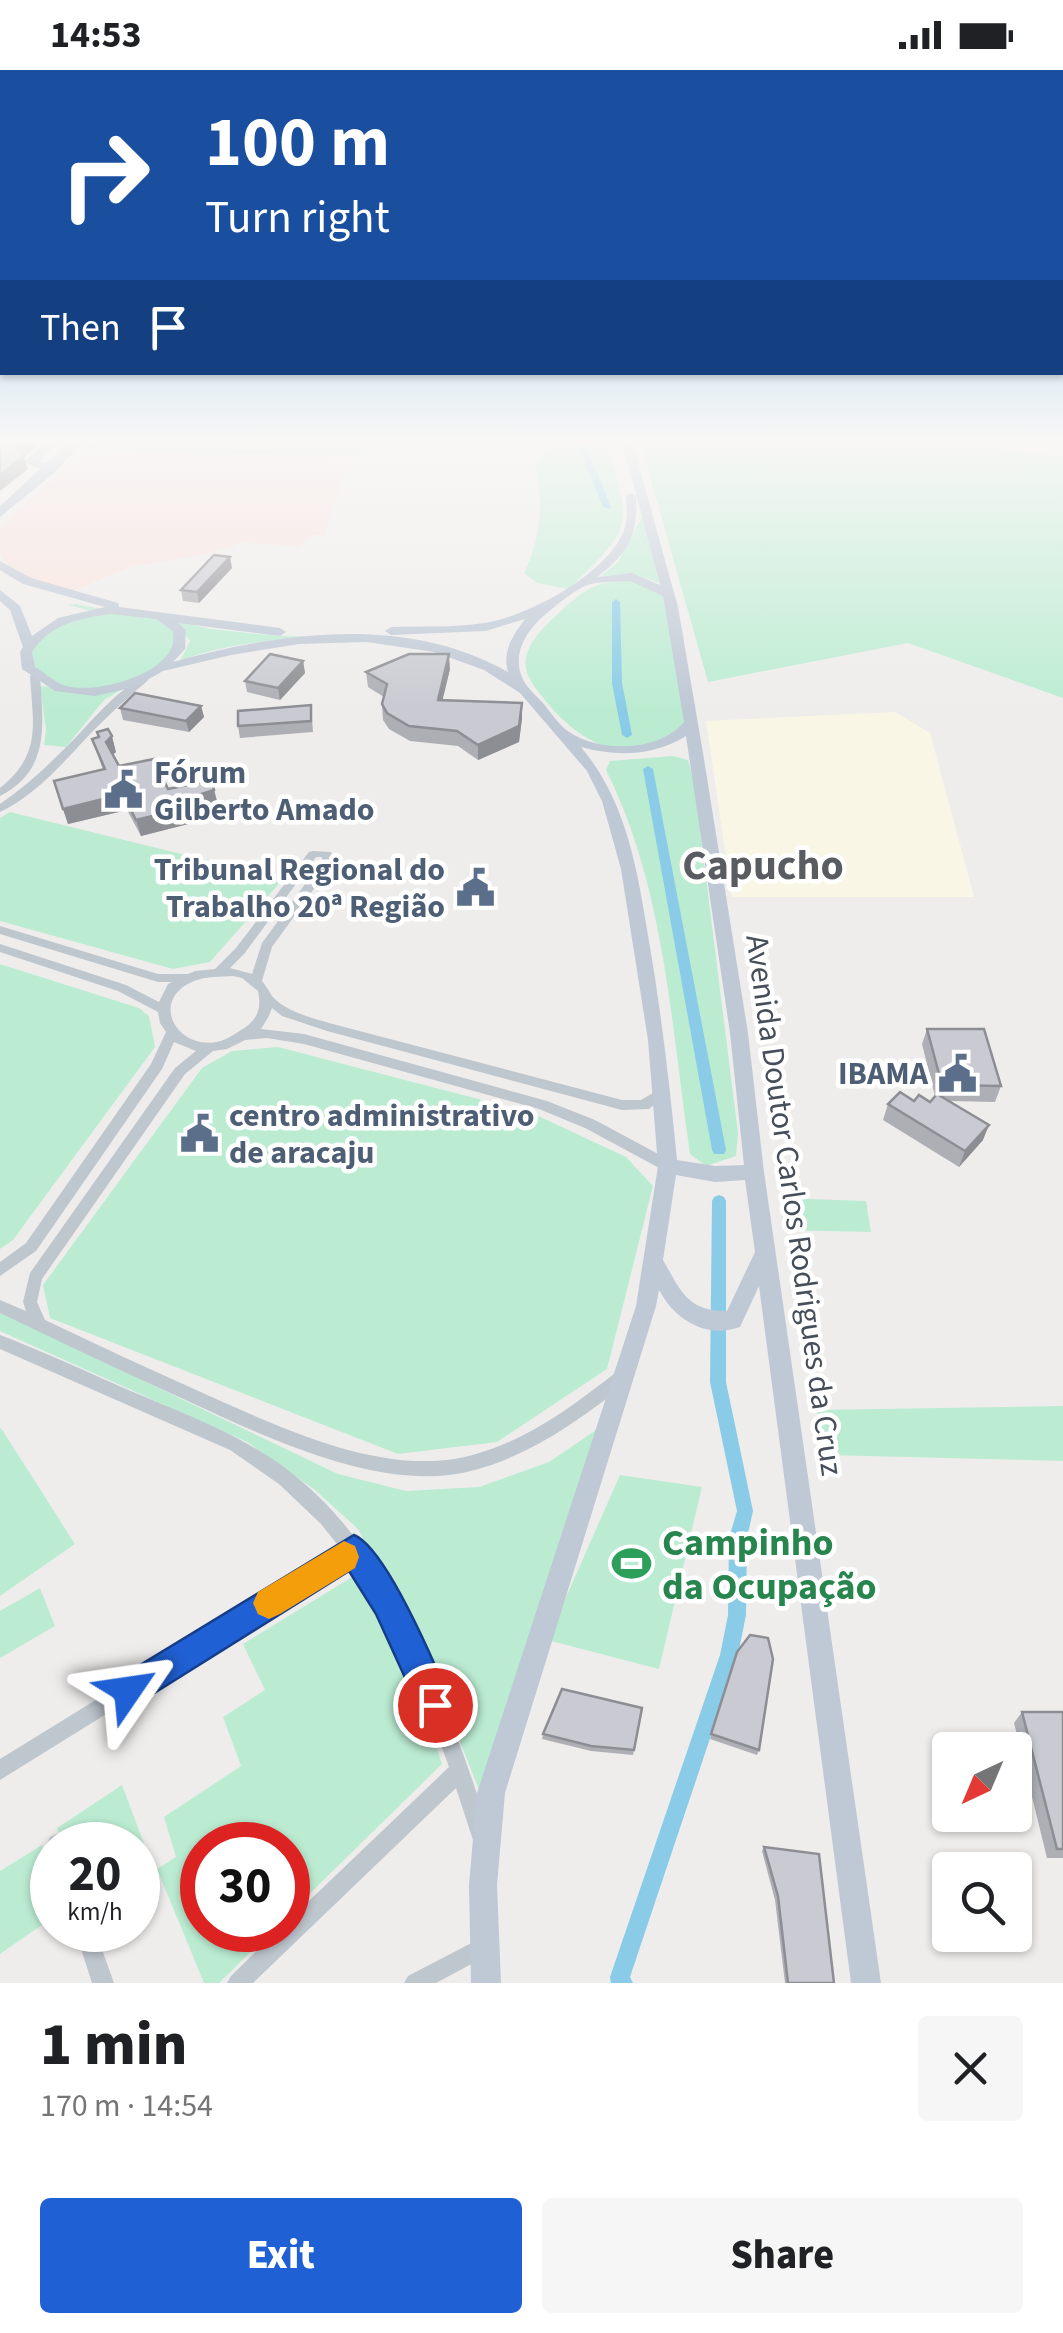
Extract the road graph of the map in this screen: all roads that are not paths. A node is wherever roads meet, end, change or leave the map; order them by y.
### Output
1 (629, 530) edge
2 (652, 530) edge
3 (2, 569) edge
4 (582, 583) junction
5 (0, 594) edge
6 (669, 594) junction
7 (547, 608) junction
8 (129, 610) junction
9 (161, 617) junction
10 (368, 635) junction
11 (29, 646) junction
12 (165, 668) junction
13 (35, 676) junction
14 (143, 680) junction
15 (520, 687) junction
16 (690, 722) junction
17 (564, 734) junction
18 (0, 794) edge
19 (0, 809) edge
20 (0, 930) edge
21 (0, 948) edge
22 (220, 971) junction
23 (190, 978) junction
24 (256, 981) junction
25 (267, 998) junction
26 (162, 1008) junction
27 (171, 1034) junction
28 (245, 1036) junction
29 (211, 1046) junction
30 (662, 1092) junction
31 (668, 1166) junction
32 (754, 1172) junction
33 (767, 1248) junction
34 (656, 1264) junction
35 (0, 1270) edge
36 (0, 1306) edge
37 (39, 1324) junction
38 (0, 1342) edge
39 (626, 1374) junction
40 (354, 1550) junction
41 (0, 1770) edge
42 (460, 1770) junction
43 (484, 1846) junction
44 (485, 1946) junction
45 (93, 1952) edge
46 (103, 1983) edge
47 (238, 1983) edge
48 (415, 1983) edge
49 (486, 1983) edge
50 (866, 1983) edge

1 - 4 main road
2 - 6 main road, Avenida Doutor Carlos Rodrigues da Cruz
3 - 8 main road
4 - 6 main road
4 - 7 main road
5 - 11 main road
6 - 16 main road, Avenida Doutor Carlos Rodrigues da Cruz
7 - 10 main road
7 - 15 main road
8 - 9 main road
8 - 11 main road
9 - 10 main road
9 - 12 main road
10 - 12 main road
10 - 15 main road
11 - 13 main road
12 - 14 main road
13 - 14 main road
13 - 18 street
14 - 19 street
15 - 17 main road
16 - 17 main road
16 - 32 main road, Avenida Doutor Carlos Rodrigues da Cruz
17 - 30 main road
20 - 23 street
21 - 26 street
22 - 23 street
22 - 24 street
22 - 24 street
23 - 26 street
24 - 25 street
25 - 28 street
25 - 30 street
26 - 27 street
27 - 29 street
27 - 35 street
28 - 29 street
28 - 31 street
29 - 37 street
30 - 31 main road
31 - 32 main road
31 - 34 main road
32 - 33 main road, Avenida Doutor Carlos Rodrigues da Cruz
33 - 34 main road
33 - 50 main road, Avenida Doutor Carlos Rodrigues da Cruz
34 - 39 main road
36 - 37 street
37 - 39 street
38 - 40 street
39 - 43 main road
40 - 41 street
40 - 42 street
42 - 43 street
42 - 47 street
43 - 44 main road
44 - 48 street
44 - 49 main road
45 - 46 street

